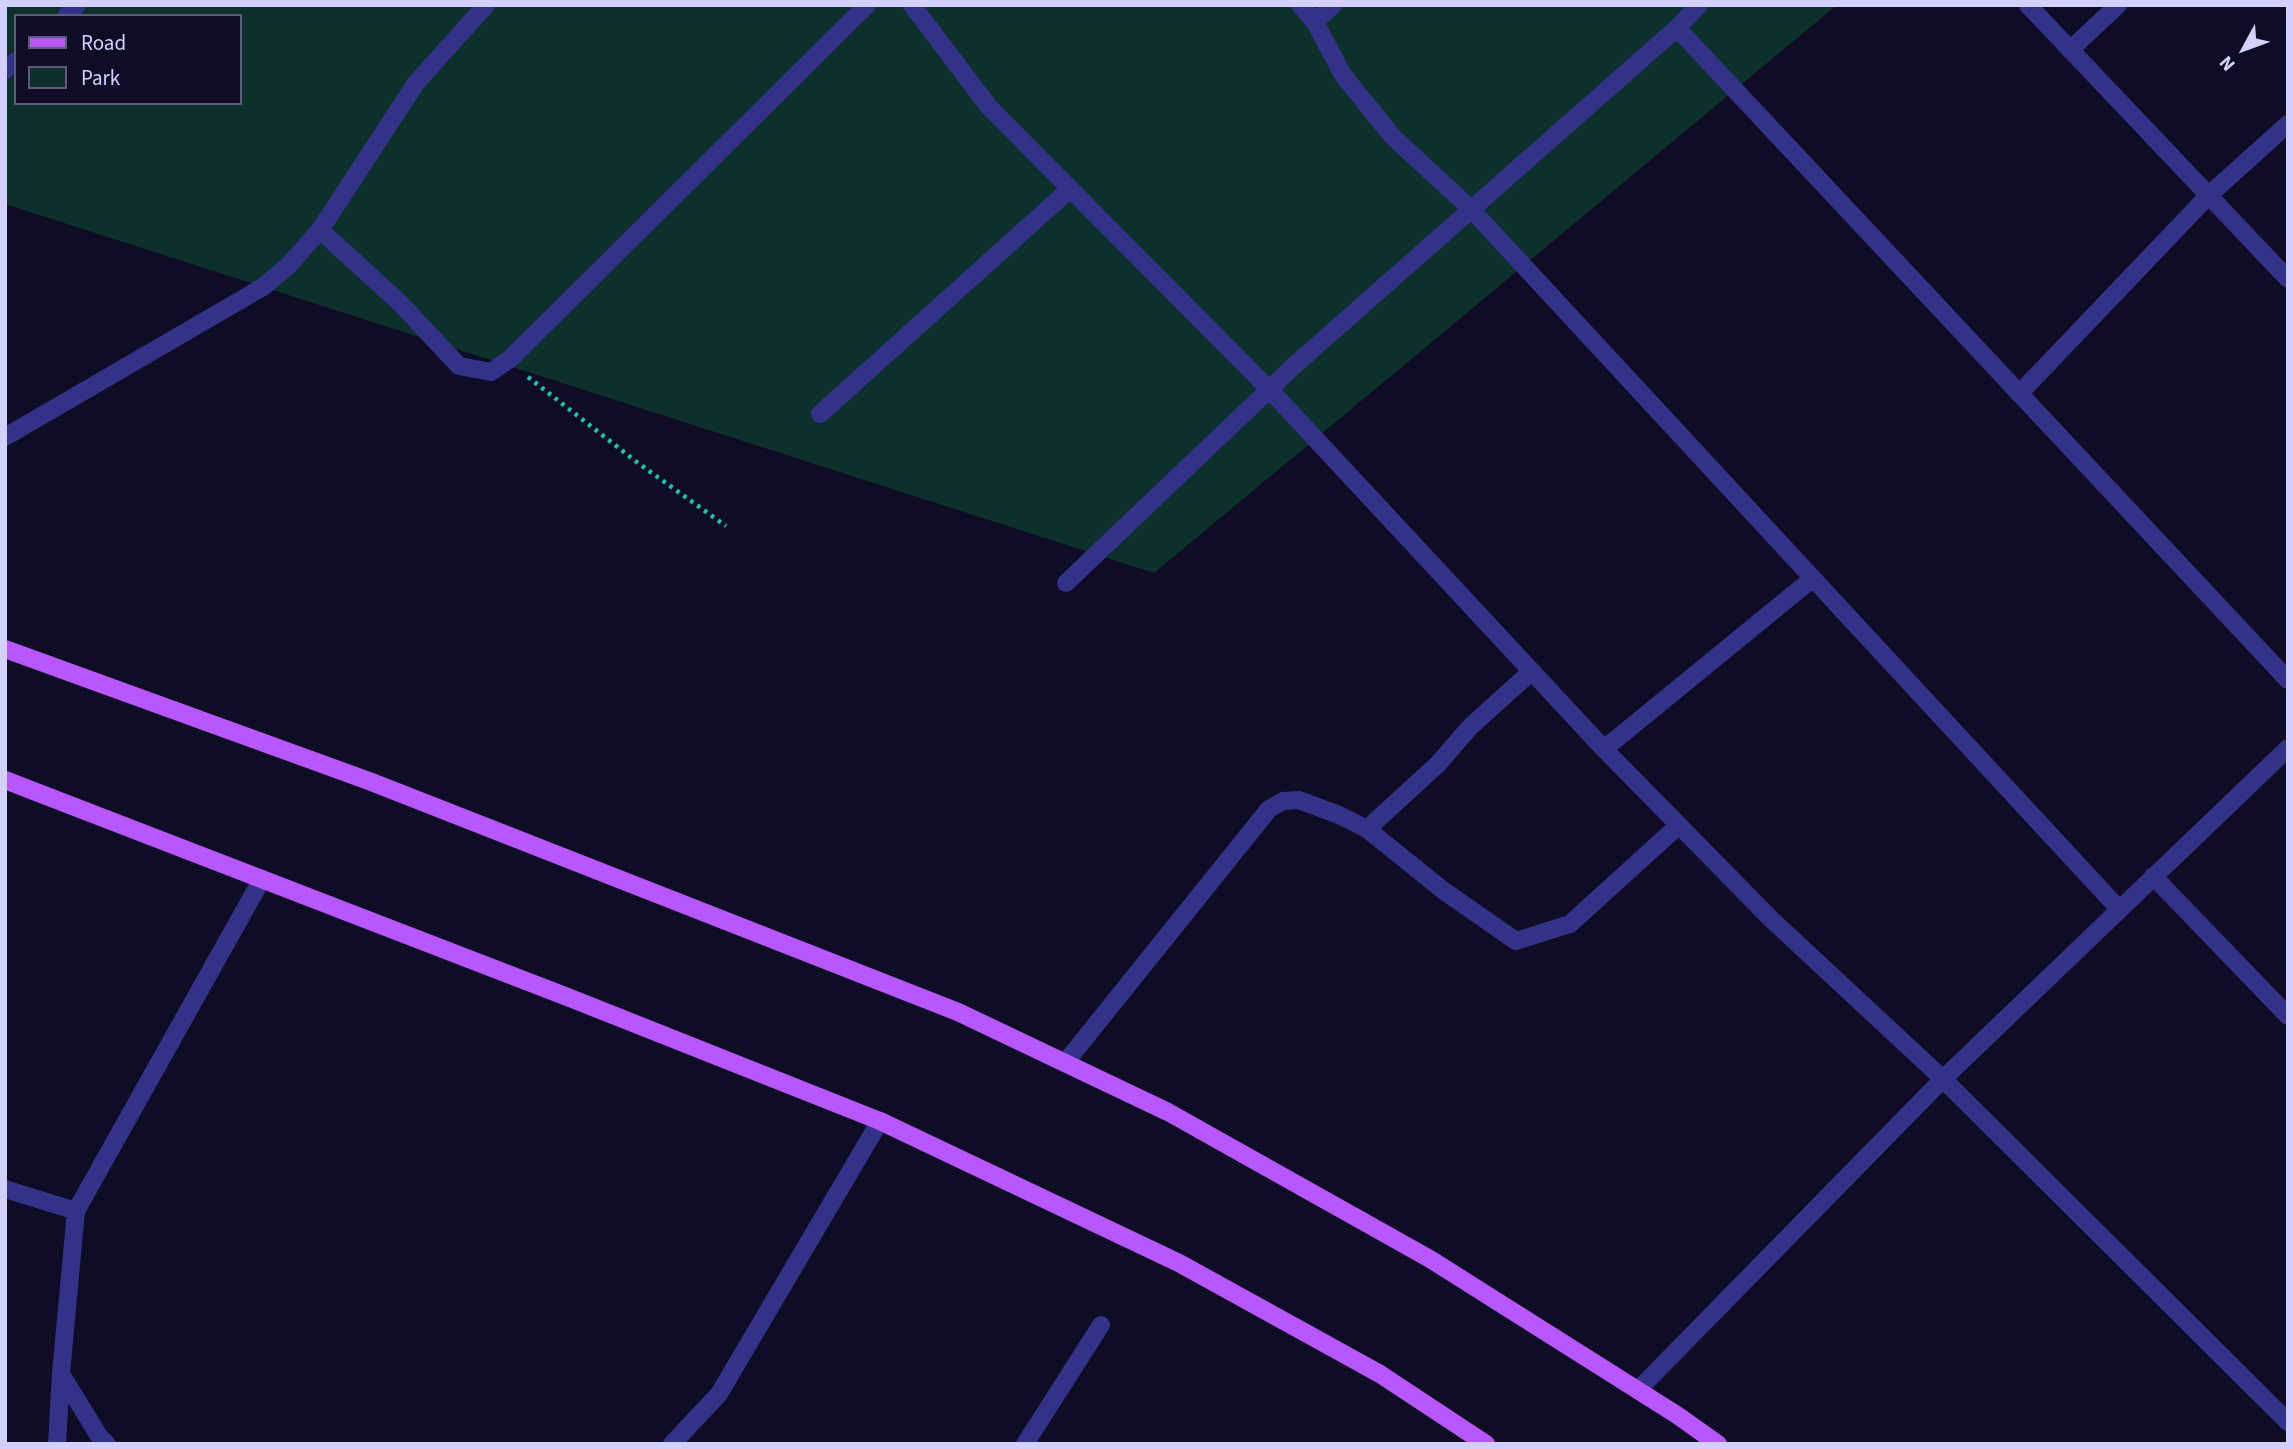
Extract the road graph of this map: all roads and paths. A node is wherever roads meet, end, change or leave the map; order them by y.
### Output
1 (486, 5) edge
2 (867, 5) edge
3 (912, 5) edge
4 (1300, 5) edge
5 (1334, 5) edge
6 (1699, 5) edge
7 (2028, 5) edge
8 (2118, 5) edge
9 (1315, 22) junction
10 (1677, 28) junction
11 (2070, 50) junction
12 (2288, 124) edge
13 (1070, 189) junction
14 (2209, 195) junction
15 (1471, 209) junction
16 (320, 230) junction
17 (2288, 279) edge
18 (510, 359) junction
19 (1270, 390) junction
20 (2019, 394) junction
21 (820, 414) dead end
22 (5, 437) edge
23 (726, 526) dead end
24 (1812, 579) junction
25 (1066, 583) dead end
26 (5, 649) edge
27 (1532, 671) junction
28 (2288, 680) edge
29 (2288, 748) edge
30 (1604, 749) junction
31 (5, 780) edge
32 (1679, 825) junction
33 (1367, 829) junction
34 (2153, 876) junction
35 (262, 879) junction
36 (2119, 909) junction
37 (2288, 1016) edge
38 (1065, 1063) junction
39 (1943, 1079) junction
40 (880, 1121) junction
41 (5, 1189) edge
42 (76, 1210) junction
43 (1101, 1325) dead end
44 (61, 1373) junction
45 (1638, 1390) junction
46 (2288, 1422) edge
47 (57, 1444) edge
48 (107, 1444) edge
49 (672, 1444) edge
50 (1025, 1444) edge
51 (1486, 1444) edge
52 (1718, 1444) edge

1 - 16 street
2 - 18 street
3 - 13 street
4 - 9 street
5 - 9 street
6 - 10 street
7 - 11 street
8 - 11 street
9 - 15 street
10 - 15 street
10 - 20 street
11 - 14 street
12 - 14 street
13 - 19 street
13 - 21 street
14 - 17 street
14 - 20 street
15 - 19 street
15 - 24 street
16 - 18 street
16 - 22 street
18 - 23 path
19 - 25 street
19 - 27 street
20 - 28 street
24 - 30 street
24 - 36 street
26 - 38 main road
27 - 30 street
27 - 33 street
29 - 34 street
30 - 32 street
31 - 35 main road
32 - 33 street
32 - 39 street
33 - 38 street
34 - 36 street
34 - 37 street
35 - 40 main road
35 - 42 street
36 - 39 street
38 - 45 main road
39 - 45 street
39 - 46 street
40 - 49 street
40 - 51 main road
41 - 42 street
42 - 44 street
43 - 50 street
44 - 47 street
44 - 48 street
45 - 52 main road

